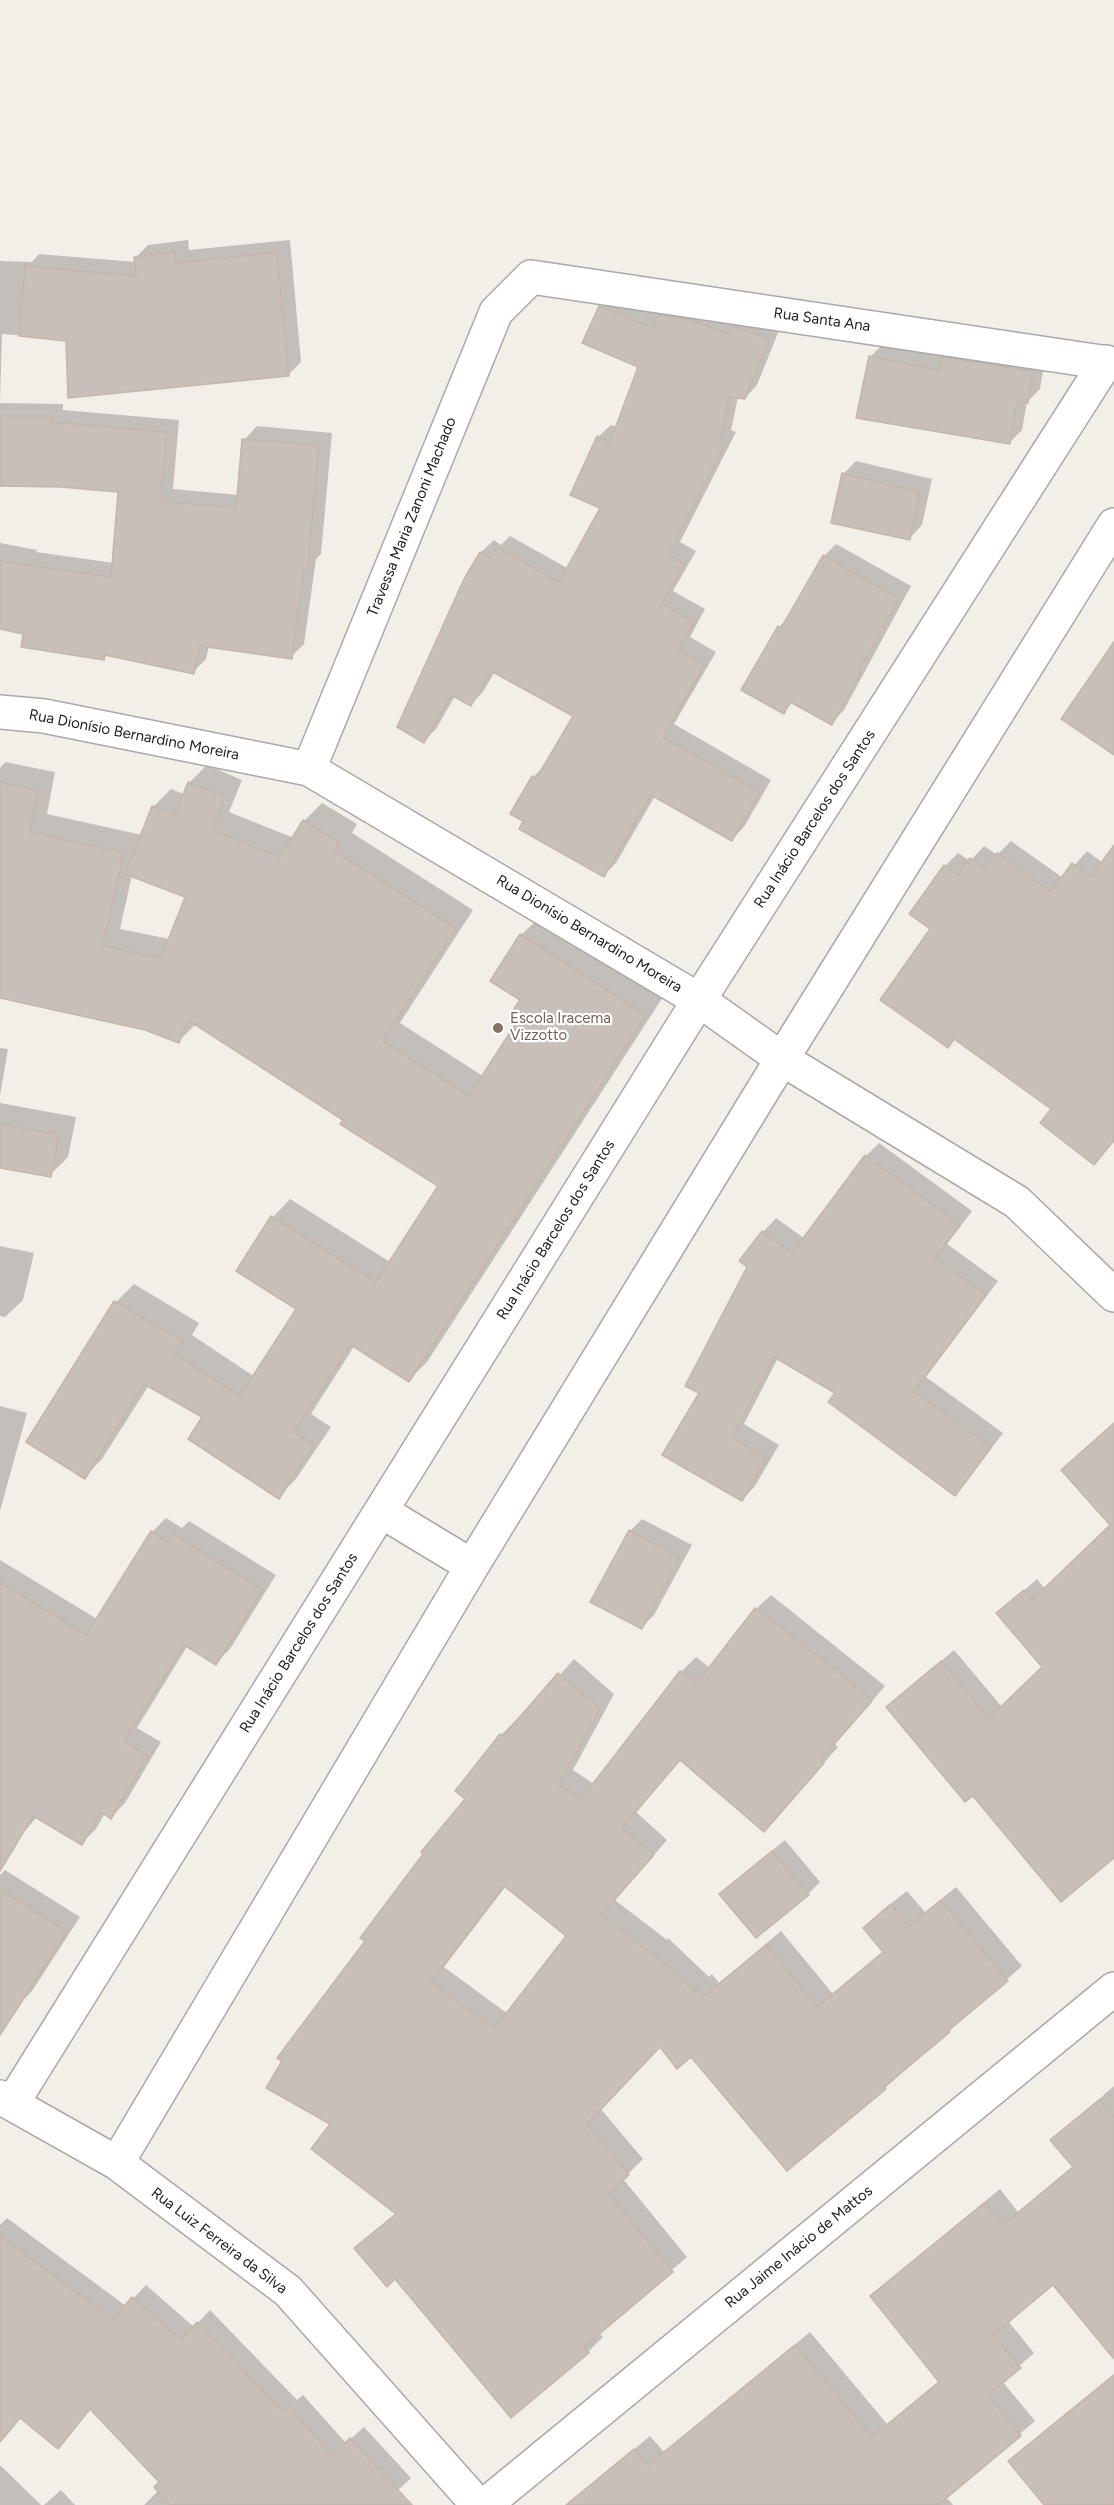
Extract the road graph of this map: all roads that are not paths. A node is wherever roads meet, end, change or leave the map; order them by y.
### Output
1 (531, 277) joint
2 (1110, 363) edge
3 (1114, 525) edge
4 (0, 712) edge
5 (309, 769) junction
6 (699, 1000) junction
7 (782, 1059) junction
8 (1114, 1295) edge
9 (381, 1511) junction
10 (472, 1566) junction
11 (1114, 1989) edge
12 (7, 2100) edge
13 (117, 2163) junction
14 (478, 2505) edge
15 (485, 2505) edge

1 - 2 street, Rua Santa Ana
1 - 5 street, Travessa Maria Zanoni Machado
2 - 6 street, Rua Inácio Barcelos dos Santos
3 - 7 street
4 - 5 street, Rua Dionísio Bernardino Moreira
5 - 6 street, Rua Dionísio Bernardino Moreira
6 - 7 street, Rua Dionísio Bernardino Moreira
6 - 9 street, Rua Inácio Barcelos dos Santos
7 - 8 street, Rua Dionísio Bernardino Moreira
7 - 10 street
9 - 10 street
9 - 12 street, Rua Inácio Barcelos dos Santos
10 - 13 street
11 - 15 street, Rua Jaime Inácio de Mattos
12 - 13 street, Rua Luiz Ferreira da Silva
13 - 14 street, Rua Luiz Ferreira da Silva

